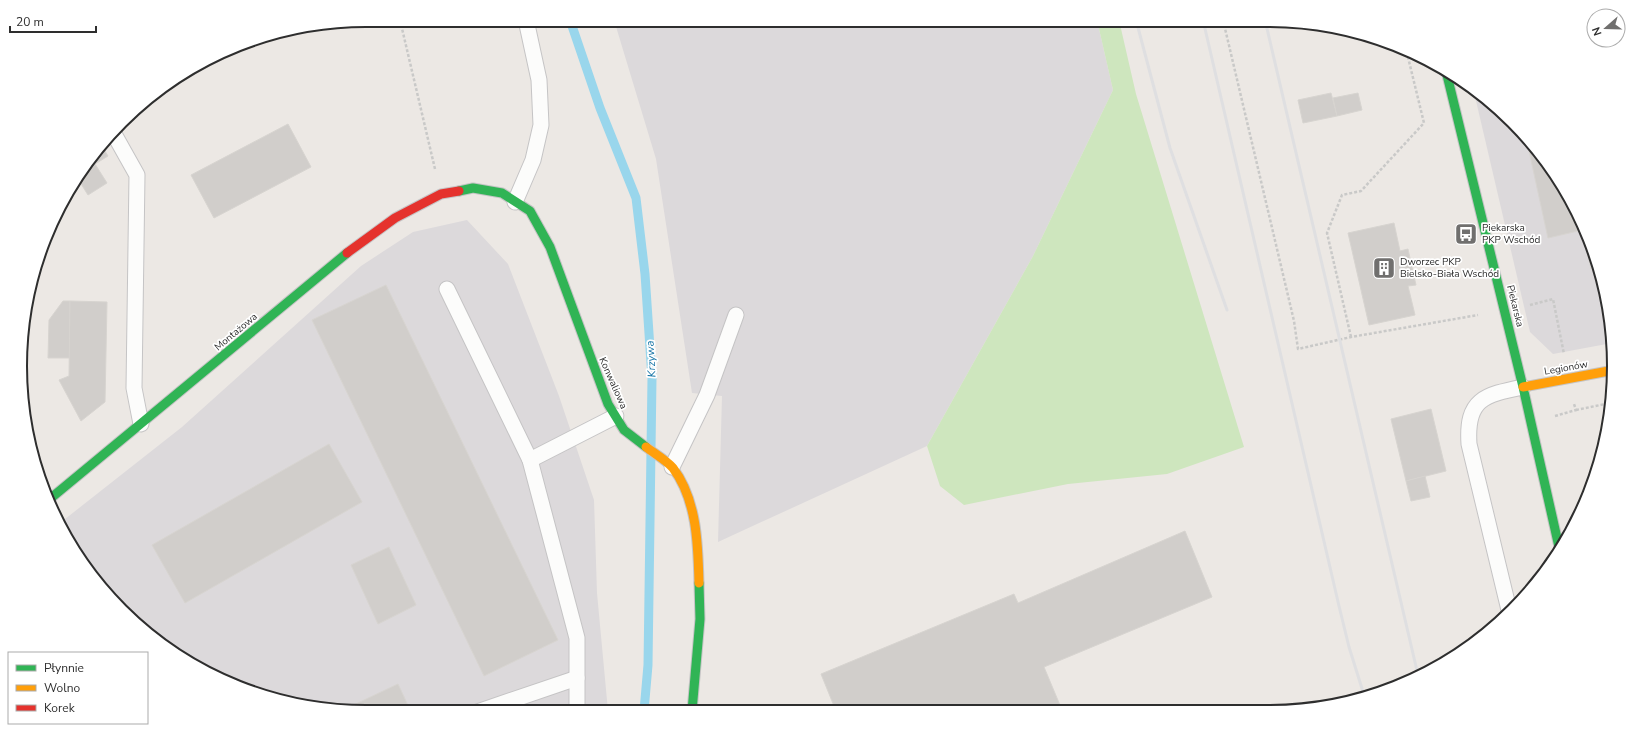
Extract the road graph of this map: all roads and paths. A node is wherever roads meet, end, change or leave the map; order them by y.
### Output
1 (402, 27) edge
2 (528, 27) edge
3 (1225, 27) edge
4 (1408, 58) edge
5 (1448, 79) edge
6 (116, 137) edge
7 (441, 194) junction
8 (515, 202) junction
9 (447, 290) dead end
10 (1504, 310) junction
11 (736, 315) dead end
12 (1351, 337) junction
13 (1607, 371) edge
14 (1523, 387) junction
15 (1605, 404) edge
16 (1576, 410) dead end
17 (616, 416) junction
18 (142, 424) junction
19 (530, 460) junction
20 (672, 467) junction
21 (53, 496) edge
22 (1558, 542) edge
23 (1508, 606) edge
24 (577, 678) junction
25 (498, 705) edge
26 (577, 705) edge
27 (693, 705) edge

1 - 7 path
2 - 8 lane
3 - 12 path
4 - 12 path
5 - 10 street, Piekarska
6 - 18 lane
7 - 8 street, Konwaliowa
7 - 18 street, Montażowa
8 - 17 street, Konwaliowa
9 - 19 lane
10 - 12 path
10 - 14 street, Piekarska
11 - 20 lane
13 - 14 street, Legionów
14 - 22 street, Piekarska
14 - 23 lane
15 - 16 path
17 - 19 lane
17 - 20 street, Konwaliowa
18 - 21 street, Montażowa
19 - 24 lane
20 - 27 street, Konwaliowa
24 - 25 lane
24 - 26 lane

